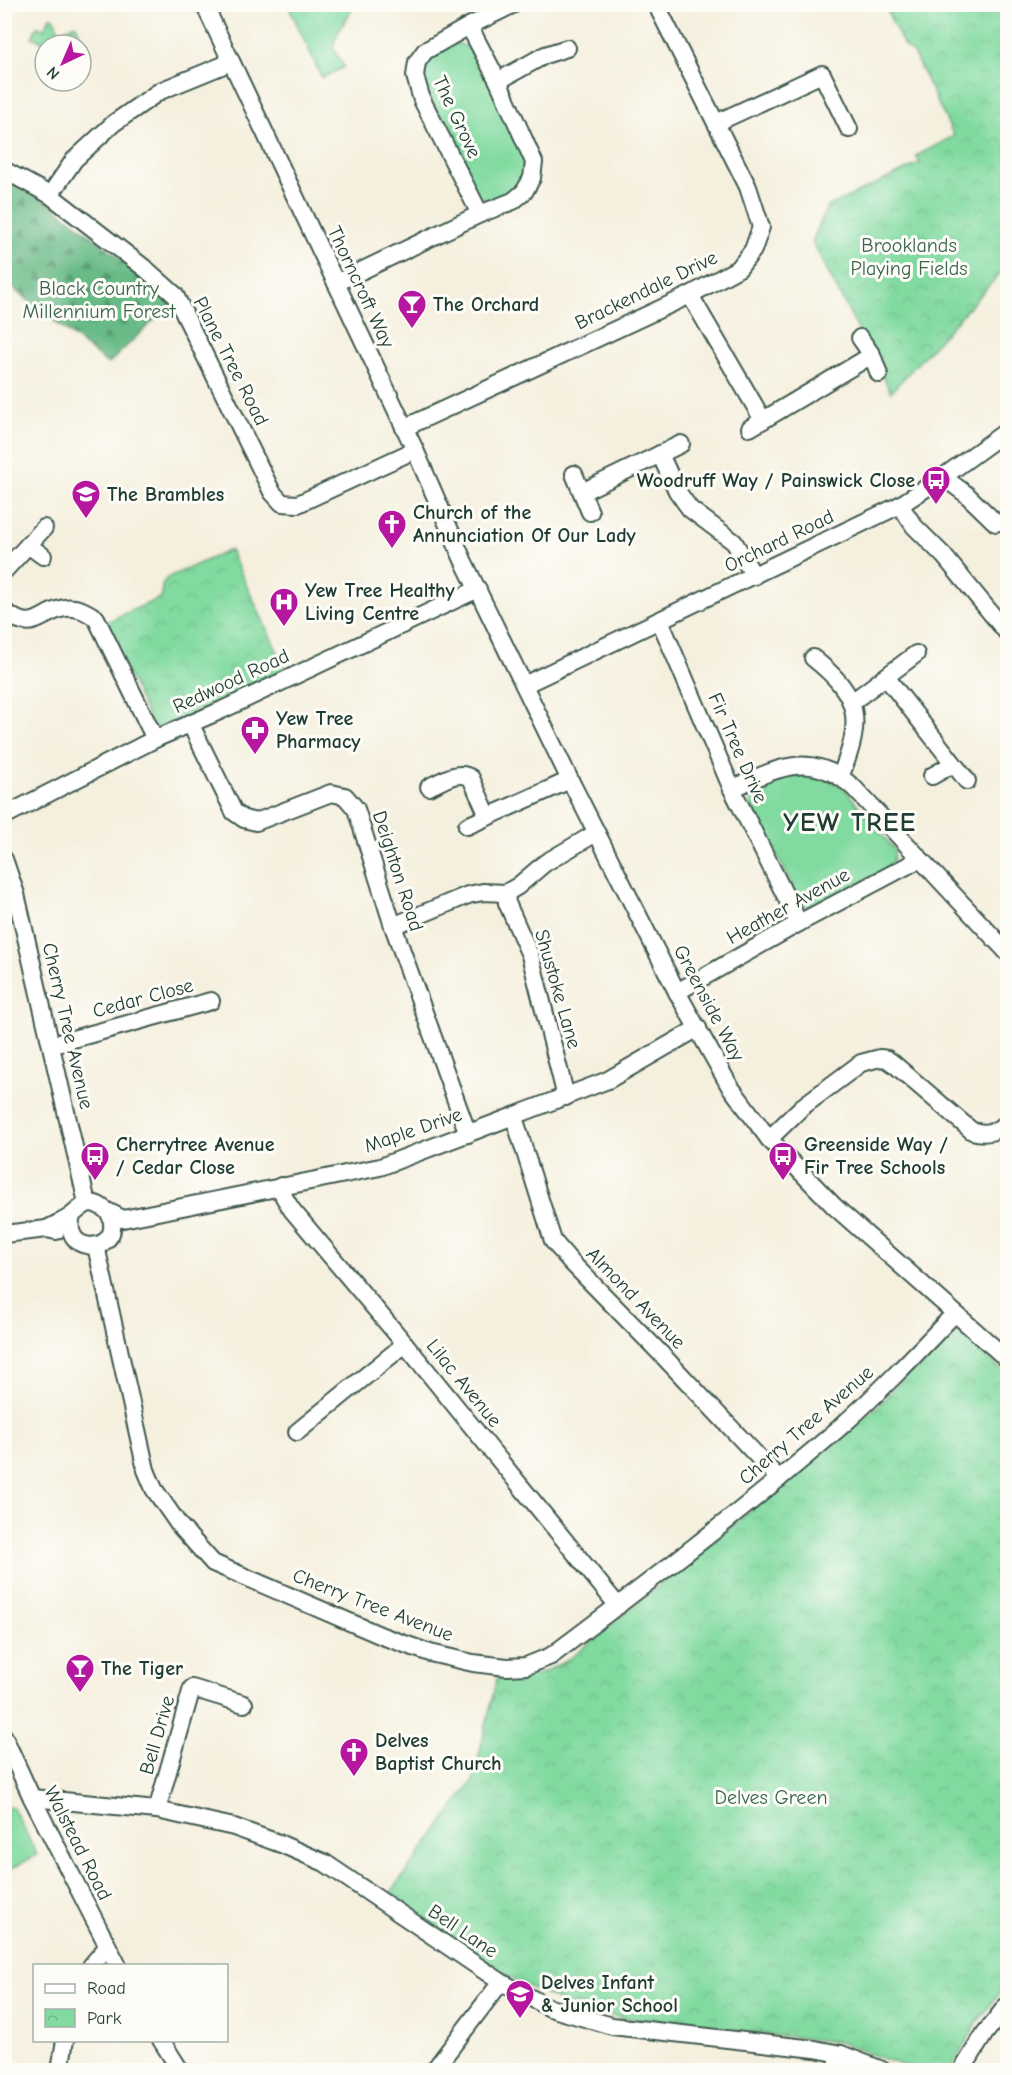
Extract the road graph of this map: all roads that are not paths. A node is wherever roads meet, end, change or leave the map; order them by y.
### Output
1 (204, 4) edge
2 (514, 4) edge
3 (656, 4) edge
4 (469, 26) junction
5 (567, 48) dead end
6 (545, 55) junction
7 (231, 62) junction
8 (555, 70) dead end
9 (498, 81) junction
10 (716, 123) junction
11 (849, 129) dead end
12 (4, 170) edge
13 (50, 195) junction
14 (480, 214) junction
15 (336, 283) junction
16 (690, 295) junction
17 (860, 338) dead end
18 (872, 355) junction
19 (879, 374) dead end
20 (404, 428) junction
21 (1008, 430) edge
22 (681, 444) dead end
23 (415, 450) junction
24 (660, 454) junction
25 (574, 474) dead end
26 (943, 477) junction
27 (582, 492) junction
28 (900, 506) junction
29 (590, 512) dead end
30 (996, 523) dead end
31 (44, 528) dead end
32 (28, 545) junction
33 (43, 556) dead end
34 (4, 571) edge
35 (754, 576) junction
36 (477, 590) junction
37 (4, 611) edge
38 (660, 621) junction
39 (1008, 634) edge
40 (916, 654) dead end
41 (813, 658) dead end
42 (886, 677) junction
43 (524, 685) junction
44 (852, 702) junction
45 (190, 723) junction
46 (155, 739) junction
47 (953, 764) junction
48 (841, 775) junction
49 (932, 776) dead end
50 (570, 780) junction
51 (967, 781) dead end
52 (429, 787) dead end
53 (732, 789) junction
54 (4, 816) edge
55 (488, 816) junction
56 (467, 826) dead end
57 (596, 833) junction
58 (920, 859) junction
59 (4, 860) edge
60 (506, 893) junction
61 (799, 923) junction
62 (393, 926) junction
63 (1008, 953) edge
64 (677, 992) junction
65 (211, 1001) dead end
66 (698, 1028) junction
67 (51, 1045) junction
68 (566, 1097) junction
69 (514, 1117) junction
70 (1008, 1123) edge
71 (468, 1134) junction
72 (769, 1139) junction
73 (281, 1186) junction
74 (87, 1203) junction
75 (72, 1215) junction
76 (116, 1216) junction
77 (47, 1229) junction
78 (4, 1234) edge
79 (71, 1234) junction
80 (96, 1246) junction
81 (954, 1314) junction
82 (405, 1344) junction
83 (1008, 1360) edge
84 (297, 1432) dead end
85 (779, 1479) junction
86 (618, 1606) junction
87 (244, 1704) dead end
88 (4, 1737) edge
89 (32, 1798) junction
90 (157, 1810) junction
91 (107, 1947) junction
92 (92, 1964) edge
93 (117, 1964) edge
94 (501, 1982) junction
95 (1008, 2004) edge
96 (64, 2042) edge
97 (162, 2042) edge
98 (841, 2054) junction
99 (968, 2069) edge
100 (60, 2070) edge
101 (180, 2070) edge
102 (434, 2070) edge
103 (835, 2070) edge
104 (882, 2070) edge

1 - 7 street, Thorncroft Way
2 - 4 street, The Grove
3 - 10 street, Brackendale Drive
4 - 9 street
4 - 14 street, The Grove
5 - 6 street
6 - 8 street
6 - 9 street
7 - 13 street
7 - 15 street, Thorncroft Way
9 - 14 street
10 - 11 street
10 - 16 street, Brackendale Drive
12 - 13 street, Plane Tree Road
13 - 23 street, Plane Tree Road
14 - 15 street
15 - 20 street, Thorncroft Way
16 - 18 street
16 - 20 street, Brackendale Drive
17 - 18 street
18 - 19 street
20 - 23 street, Thorncroft Way
21 - 26 street, Orchard Road
22 - 24 street
23 - 36 street, Thorncroft Way
24 - 27 street
24 - 35 street
25 - 27 street
26 - 28 street, Orchard Road
26 - 30 street
27 - 29 street
28 - 35 street, Orchard Road
28 - 39 street
31 - 32 street
32 - 33 street
32 - 34 street
35 - 38 street, Orchard Road
36 - 43 street, Greenside Way
36 - 45 street, Redwood Road
37 - 46 street
38 - 43 street, Orchard Road
38 - 53 street, Fir Tree Drive
40 - 42 street
41 - 44 street
42 - 44 street
42 - 47 street
43 - 50 street, Greenside Way
44 - 48 street
45 - 46 street, Redwood Road
45 - 62 street, Deighton Road
46 - 54 street, Redwood Road
47 - 49 street
47 - 51 street
48 - 53 street
48 - 58 street
50 - 55 street
50 - 57 street, Greenside Way
52 - 55 street
53 - 61 street, Fir Tree Drive
55 - 56 street
57 - 60 street
57 - 64 street, Greenside Way
58 - 61 street, Heather Avenue
58 - 63 street
59 - 67 street, Cherry Tree Avenue
60 - 62 street
60 - 68 street, Shustoke Lane
61 - 64 street, Heather Avenue
62 - 71 street, Deighton Road
64 - 66 street, Greenside Way
65 - 67 street, Cedar Close
66 - 68 street, Maple Drive
66 - 72 street, Greenside Way
67 - 74 street, Cherry Tree Avenue
68 - 69 street, Maple Drive
69 - 71 street, Maple Drive
69 - 85 street, Almond Avenue
70 - 72 street
71 - 73 street, Maple Drive
72 - 81 street, Greenside Way
73 - 76 street, Maple Drive
73 - 82 street, Lilac Avenue
74 - 75 street
74 - 76 street
75 - 77 street
75 - 79 street
76 - 80 street
77 - 78 street
77 - 79 street
79 - 80 street
80 - 86 street, Cherry Tree Avenue
81 - 83 street, Greenside Way
81 - 85 street, Cherry Tree Avenue
82 - 84 street
82 - 86 street, Lilac Avenue
85 - 86 street, Cherry Tree Avenue
87 - 90 street, Bell Drive
88 - 89 street, Walstead Road
89 - 90 street, Bell Lane
89 - 91 street, Walstead Road
90 - 94 street, Bell Lane
91 - 92 street
91 - 93 street, Walstead Road
94 - 98 street, Bell Lane
94 - 102 street
95 - 99 street
96 - 100 street
97 - 101 street
98 - 103 street
98 - 104 street, Bell Lane

